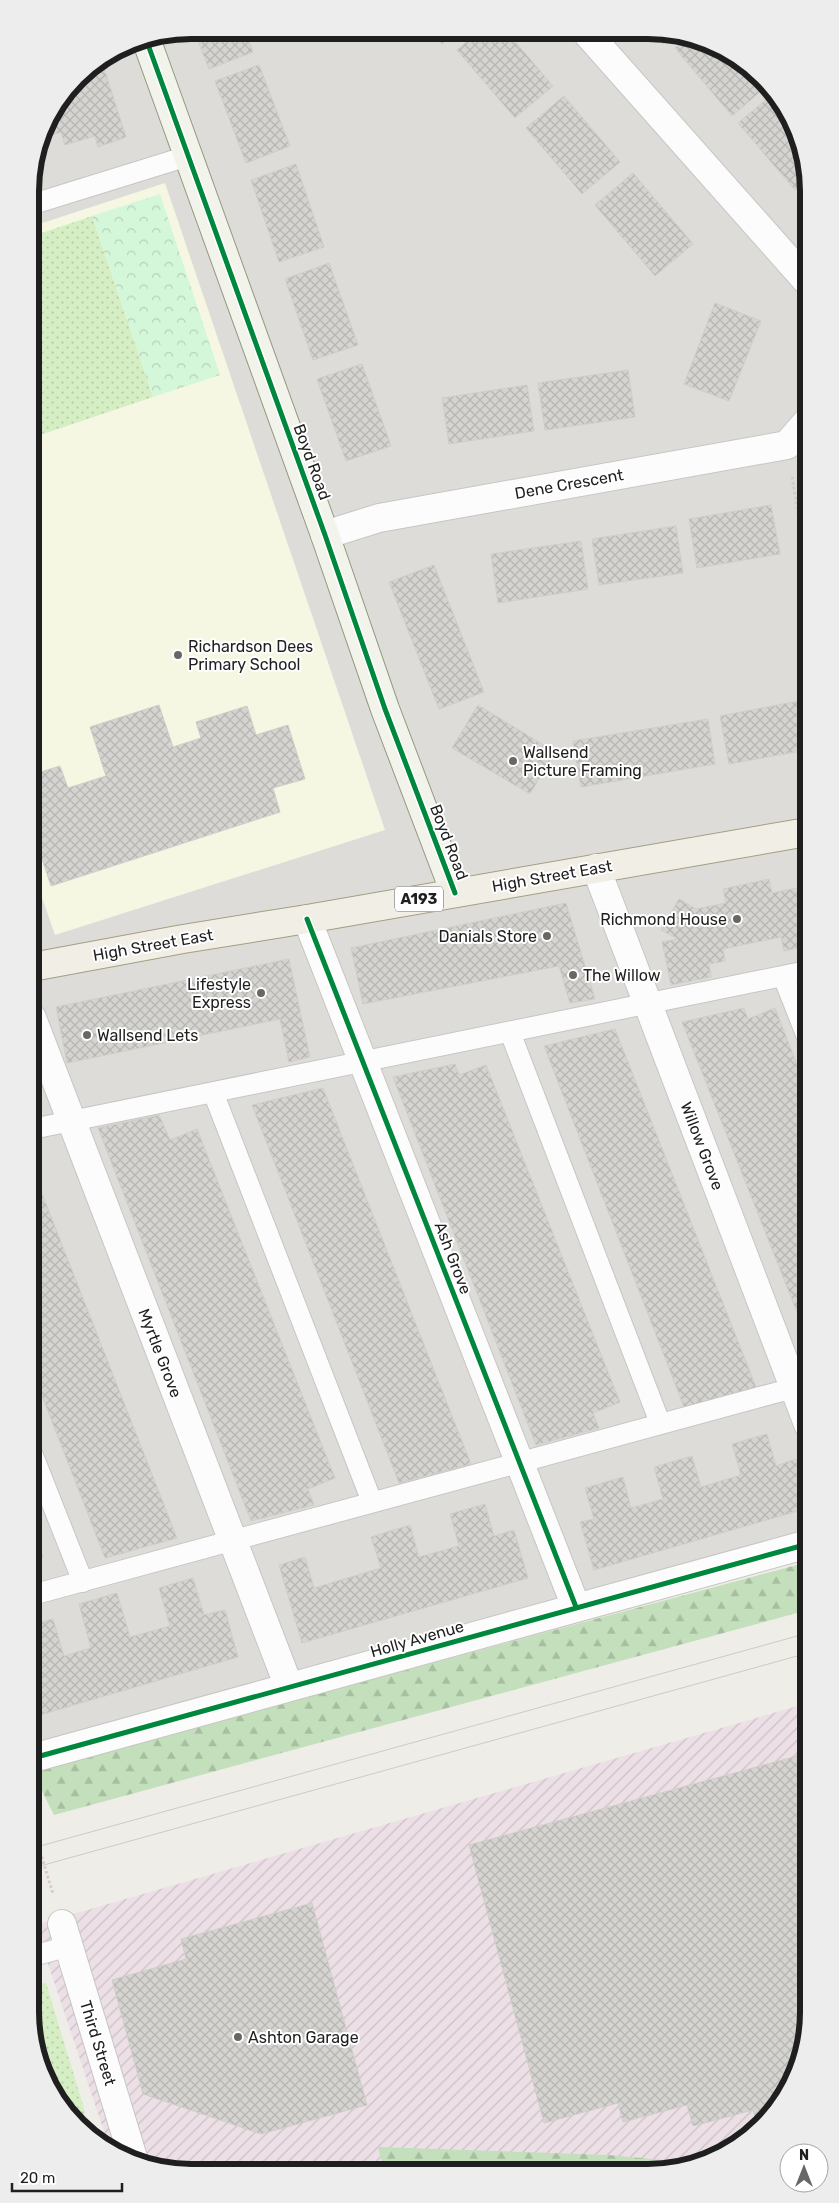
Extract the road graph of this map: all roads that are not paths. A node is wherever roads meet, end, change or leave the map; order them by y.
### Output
1 (593, 39) edge
2 (148, 45) edge
3 (188, 156) junction
4 (39, 202) edge
5 (800, 273) edge
6 (800, 430) edge
7 (325, 535) junction
8 (800, 833) edge
9 (596, 868) junction
10 (455, 893) junction
11 (307, 919) junction
12 (39, 966) edge
13 (800, 972) edge
14 (783, 976) junction
15 (648, 1004) junction
16 (800, 1019) edge
17 (510, 1032) junction
18 (39, 1036) edge
19 (363, 1062) junction
20 (213, 1092) junction
21 (71, 1121) junction
22 (39, 1128) edge
23 (800, 1383) edge
24 (800, 1385) edge
25 (660, 1423) junction
26 (520, 1462) junction
27 (39, 1471) edge
28 (372, 1502) junction
29 (233, 1541) junction
30 (800, 1546) edge
31 (83, 1582) junction
32 (39, 1593) edge
33 (576, 1607) junction
34 (289, 1687) junction
35 (39, 1756) edge
36 (65, 1935) joint
37 (39, 1952) edge
38 (131, 2152) edge

1 - 5 street
2 - 3 street, Boyd Road
3 - 4 lane
3 - 7 street, Boyd Road
6 - 7 street, Dene Crescent
7 - 10 street, Boyd Road
8 - 9 main road, High Street East / A193
9 - 10 main road, High Street East / A193
9 - 15 street, Willow Grove
10 - 11 main road, High Street East / A193
11 - 12 main road, High Street East / A193
11 - 19 street, Ash Grove
13 - 14 lane
14 - 15 lane
14 - 16 lane
15 - 17 lane
15 - 23 street, Willow Grove
17 - 19 lane
17 - 25 lane
18 - 21 street, Myrtle Grove
19 - 20 lane
19 - 26 street, Ash Grove
20 - 21 lane
20 - 28 lane
21 - 22 lane
21 - 29 street, Myrtle Grove
24 - 25 lane
25 - 26 lane
26 - 28 lane
26 - 33 street, Ash Grove
27 - 31 lane
28 - 29 lane
29 - 31 lane
29 - 34 street, Myrtle Grove
30 - 33 street, Holly Avenue
31 - 32 lane
33 - 34 street, Holly Avenue
34 - 35 street, Holly Avenue
36 - 37 lane
36 - 38 street, Third Street

